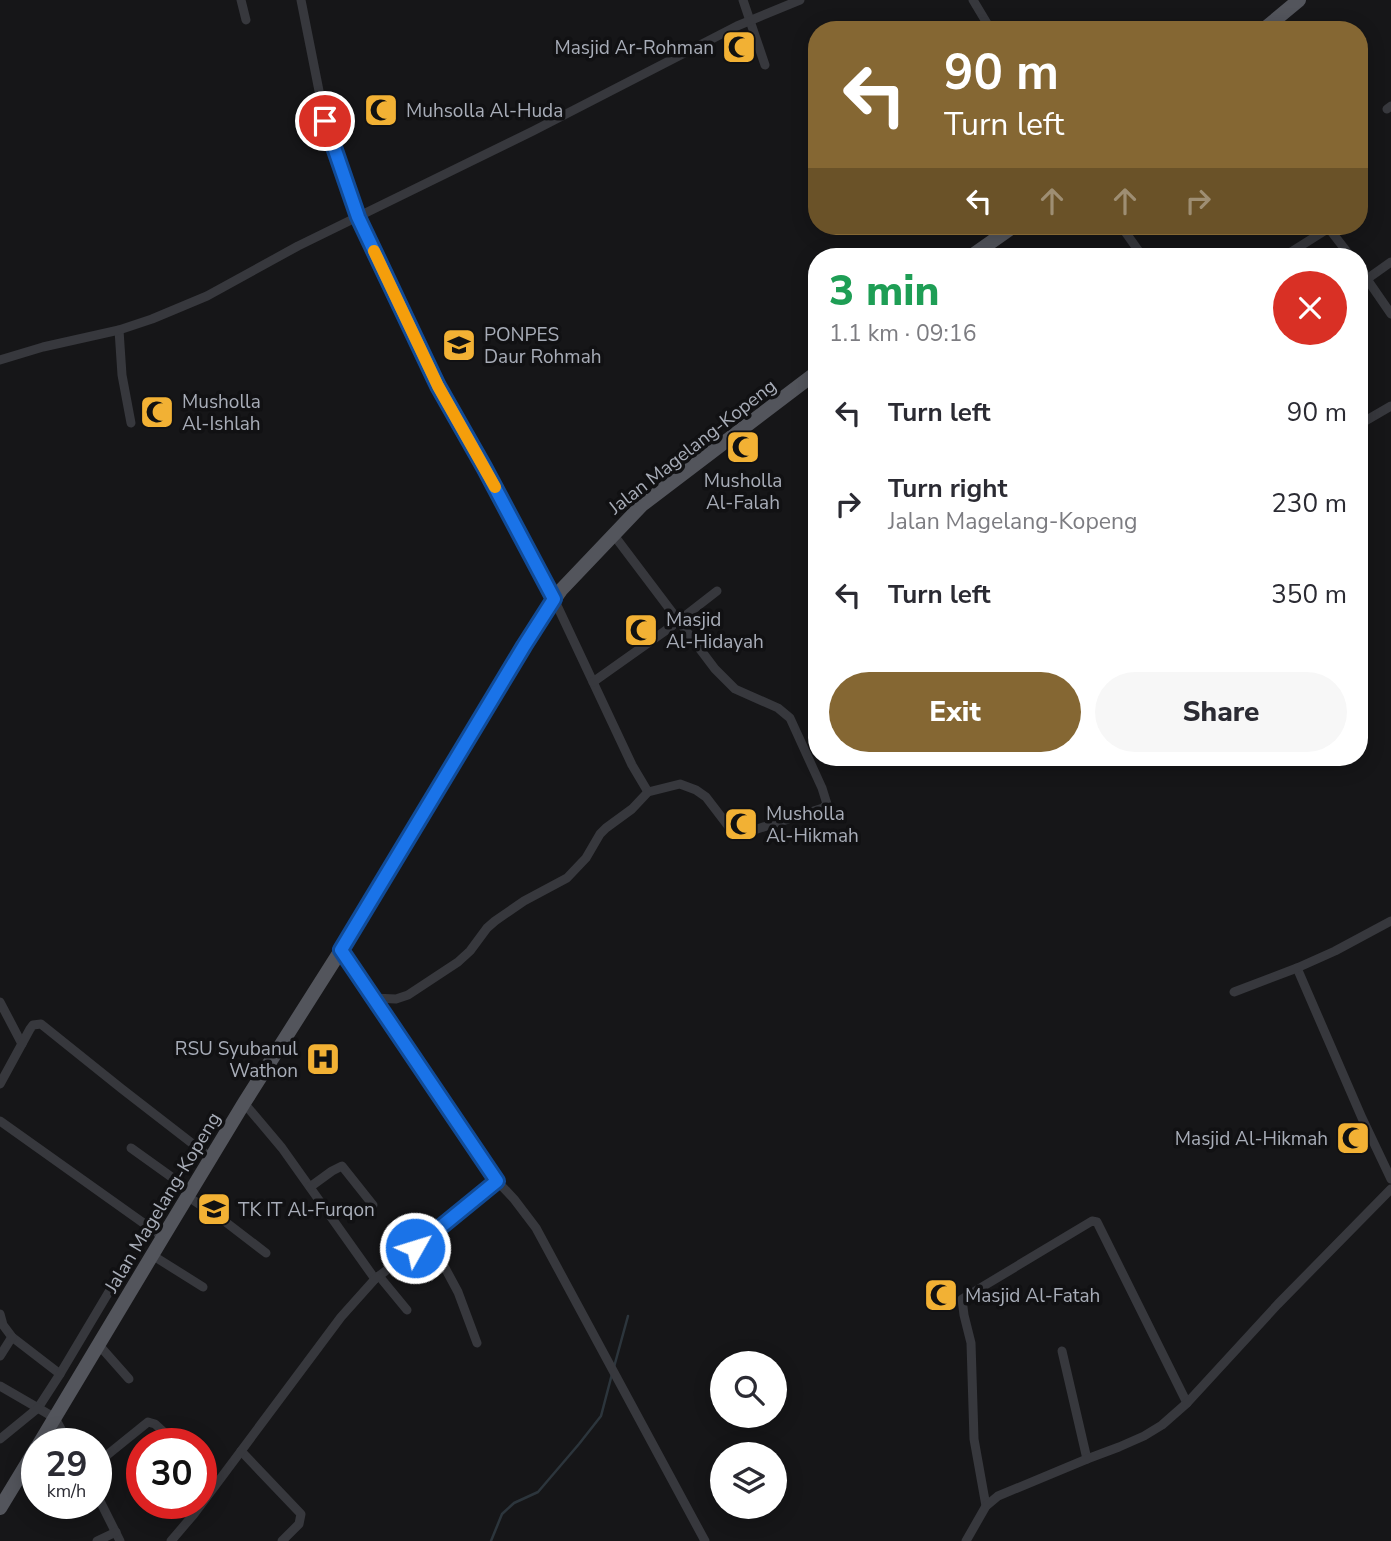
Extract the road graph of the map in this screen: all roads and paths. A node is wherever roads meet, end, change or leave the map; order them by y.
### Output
1 (241, 0) edge
2 (301, 0) edge
3 (743, 0) edge
4 (800, 0) edge
5 (973, 0) edge
6 (1300, 0) edge
7 (246, 20) dead end
8 (750, 20) junction
9 (986, 21) edge
10 (1274, 21) edge
11 (765, 65) dead end
12 (358, 217) junction
13 (1001, 235) edge
14 (1316, 235) edge
15 (983, 248) edge
16 (1296, 248) edge
17 (1391, 262) edge
18 (1368, 279) edge
19 (1368, 287) edge
20 (1391, 314) edge
21 (119, 330) junction
22 (0, 360) edge
23 (808, 379) edge
24 (1391, 406) edge
25 (1368, 419) edge
26 (131, 423) dead end
27 (612, 534) junction
28 (717, 592) dead end
29 (554, 599) junction
30 (679, 621) junction
31 (593, 682) junction
32 (808, 757) edge
33 (812, 766) edge
34 (648, 792) junction
35 (1391, 921) edge
36 (341, 950) junction
37 (1297, 968) junction
38 (1234, 992) dead end
39 (373, 998) junction
40 (0, 1002) edge
41 (22, 1044) junction
42 (0, 1084) edge
43 (244, 1103) junction
44 (0, 1121) edge
45 (131, 1149) dead end
46 (211, 1158) junction
47 (1391, 1179) edge
48 (497, 1181) junction
49 (310, 1187) junction
50 (1391, 1189) edge
51 (189, 1194) junction
52 (373, 1205) dead end
53 (163, 1237) junction
54 (429, 1238) junction
55 (266, 1253) dead end
56 (152, 1255) junction
57 (377, 1277) junction
58 (203, 1287) dead end
59 (110, 1290) dead end
60 (407, 1310) dead end
61 (0, 1314) edge
62 (12, 1337) junction
63 (477, 1343) dead end
64 (98, 1344) junction
65 (1062, 1351) dead end
66 (0, 1356) edge
67 (60, 1374) junction
68 (130, 1379) dead end
69 (0, 1386) edge
70 (1187, 1403) junction
71 (38, 1408) junction
72 (55, 1418) junction
73 (49, 1428) edge
74 (60, 1428) edge
75 (141, 1428) edge
76 (159, 1428) edge
77 (0, 1439) edge
78 (126, 1440) edge
79 (112, 1451) edge
80 (241, 1451) junction
81 (1087, 1459) junction
82 (21, 1473) edge
83 (986, 1506) junction
84 (0, 1508) edge
85 (109, 1519) edge
86 (118, 1536) edge
87 (97, 1541) edge
88 (171, 1541) edge
89 (282, 1541) edge
90 (705, 1541) edge
91 (966, 1541) edge

1 - 7 street
2 - 12 street
3 - 8 street
4 - 8 street
5 - 9 street
6 - 10 main road
8 - 11 street
8 - 12 street
12 - 21 street
12 - 29 street
13 - 15 main road
14 - 16 street
17 - 18 street
19 - 20 street
21 - 22 street
21 - 26 street
23 - 27 main road, Jalan Magelang-Kopeng
24 - 25 street
27 - 29 main road, Jalan Magelang-Kopeng
27 - 30 street
28 - 30 street
29 - 31 street
29 - 36 main road, Jalan Magelang-Kopeng
30 - 31 street
30 - 32 street
31 - 34 street
33 - 34 street
34 - 39 street
35 - 37 street
36 - 39 street
36 - 43 main road, Jalan Magelang-Kopeng
37 - 38 street
37 - 47 street
39 - 48 street
40 - 41 street
41 - 42 street
41 - 46 street
43 - 46 main road, Jalan Magelang-Kopeng
43 - 49 street
44 - 53 street
45 - 51 street
46 - 51 main road, Jalan Magelang-Kopeng
48 - 54 street
48 - 90 street
49 - 52 street
49 - 57 street
50 - 70 street
51 - 53 main road, Jalan Magelang-Kopeng
51 - 55 street
53 - 56 main road, Jalan Magelang-Kopeng
54 - 57 street
54 - 63 street
56 - 58 street
56 - 64 main road, Jalan Magelang-Kopeng
57 - 60 street
57 - 80 street
59 - 67 street
61 - 62 street
62 - 66 street
62 - 67 street
64 - 68 street
64 - 72 main road, Jalan Magelang-Kopeng
65 - 81 street
67 - 71 street
69 - 71 street
70 - 81 street
70 - 83 street
71 - 72 street
71 - 77 street
72 - 73 main road, Jalan Magelang-Kopeng
72 - 74 street
75 - 76 street
78 - 79 street
80 - 88 street
80 - 89 street
81 - 83 street
82 - 84 main road, Jalan Magelang-Kopeng
83 - 91 street
85 - 86 street
86 - 87 street

